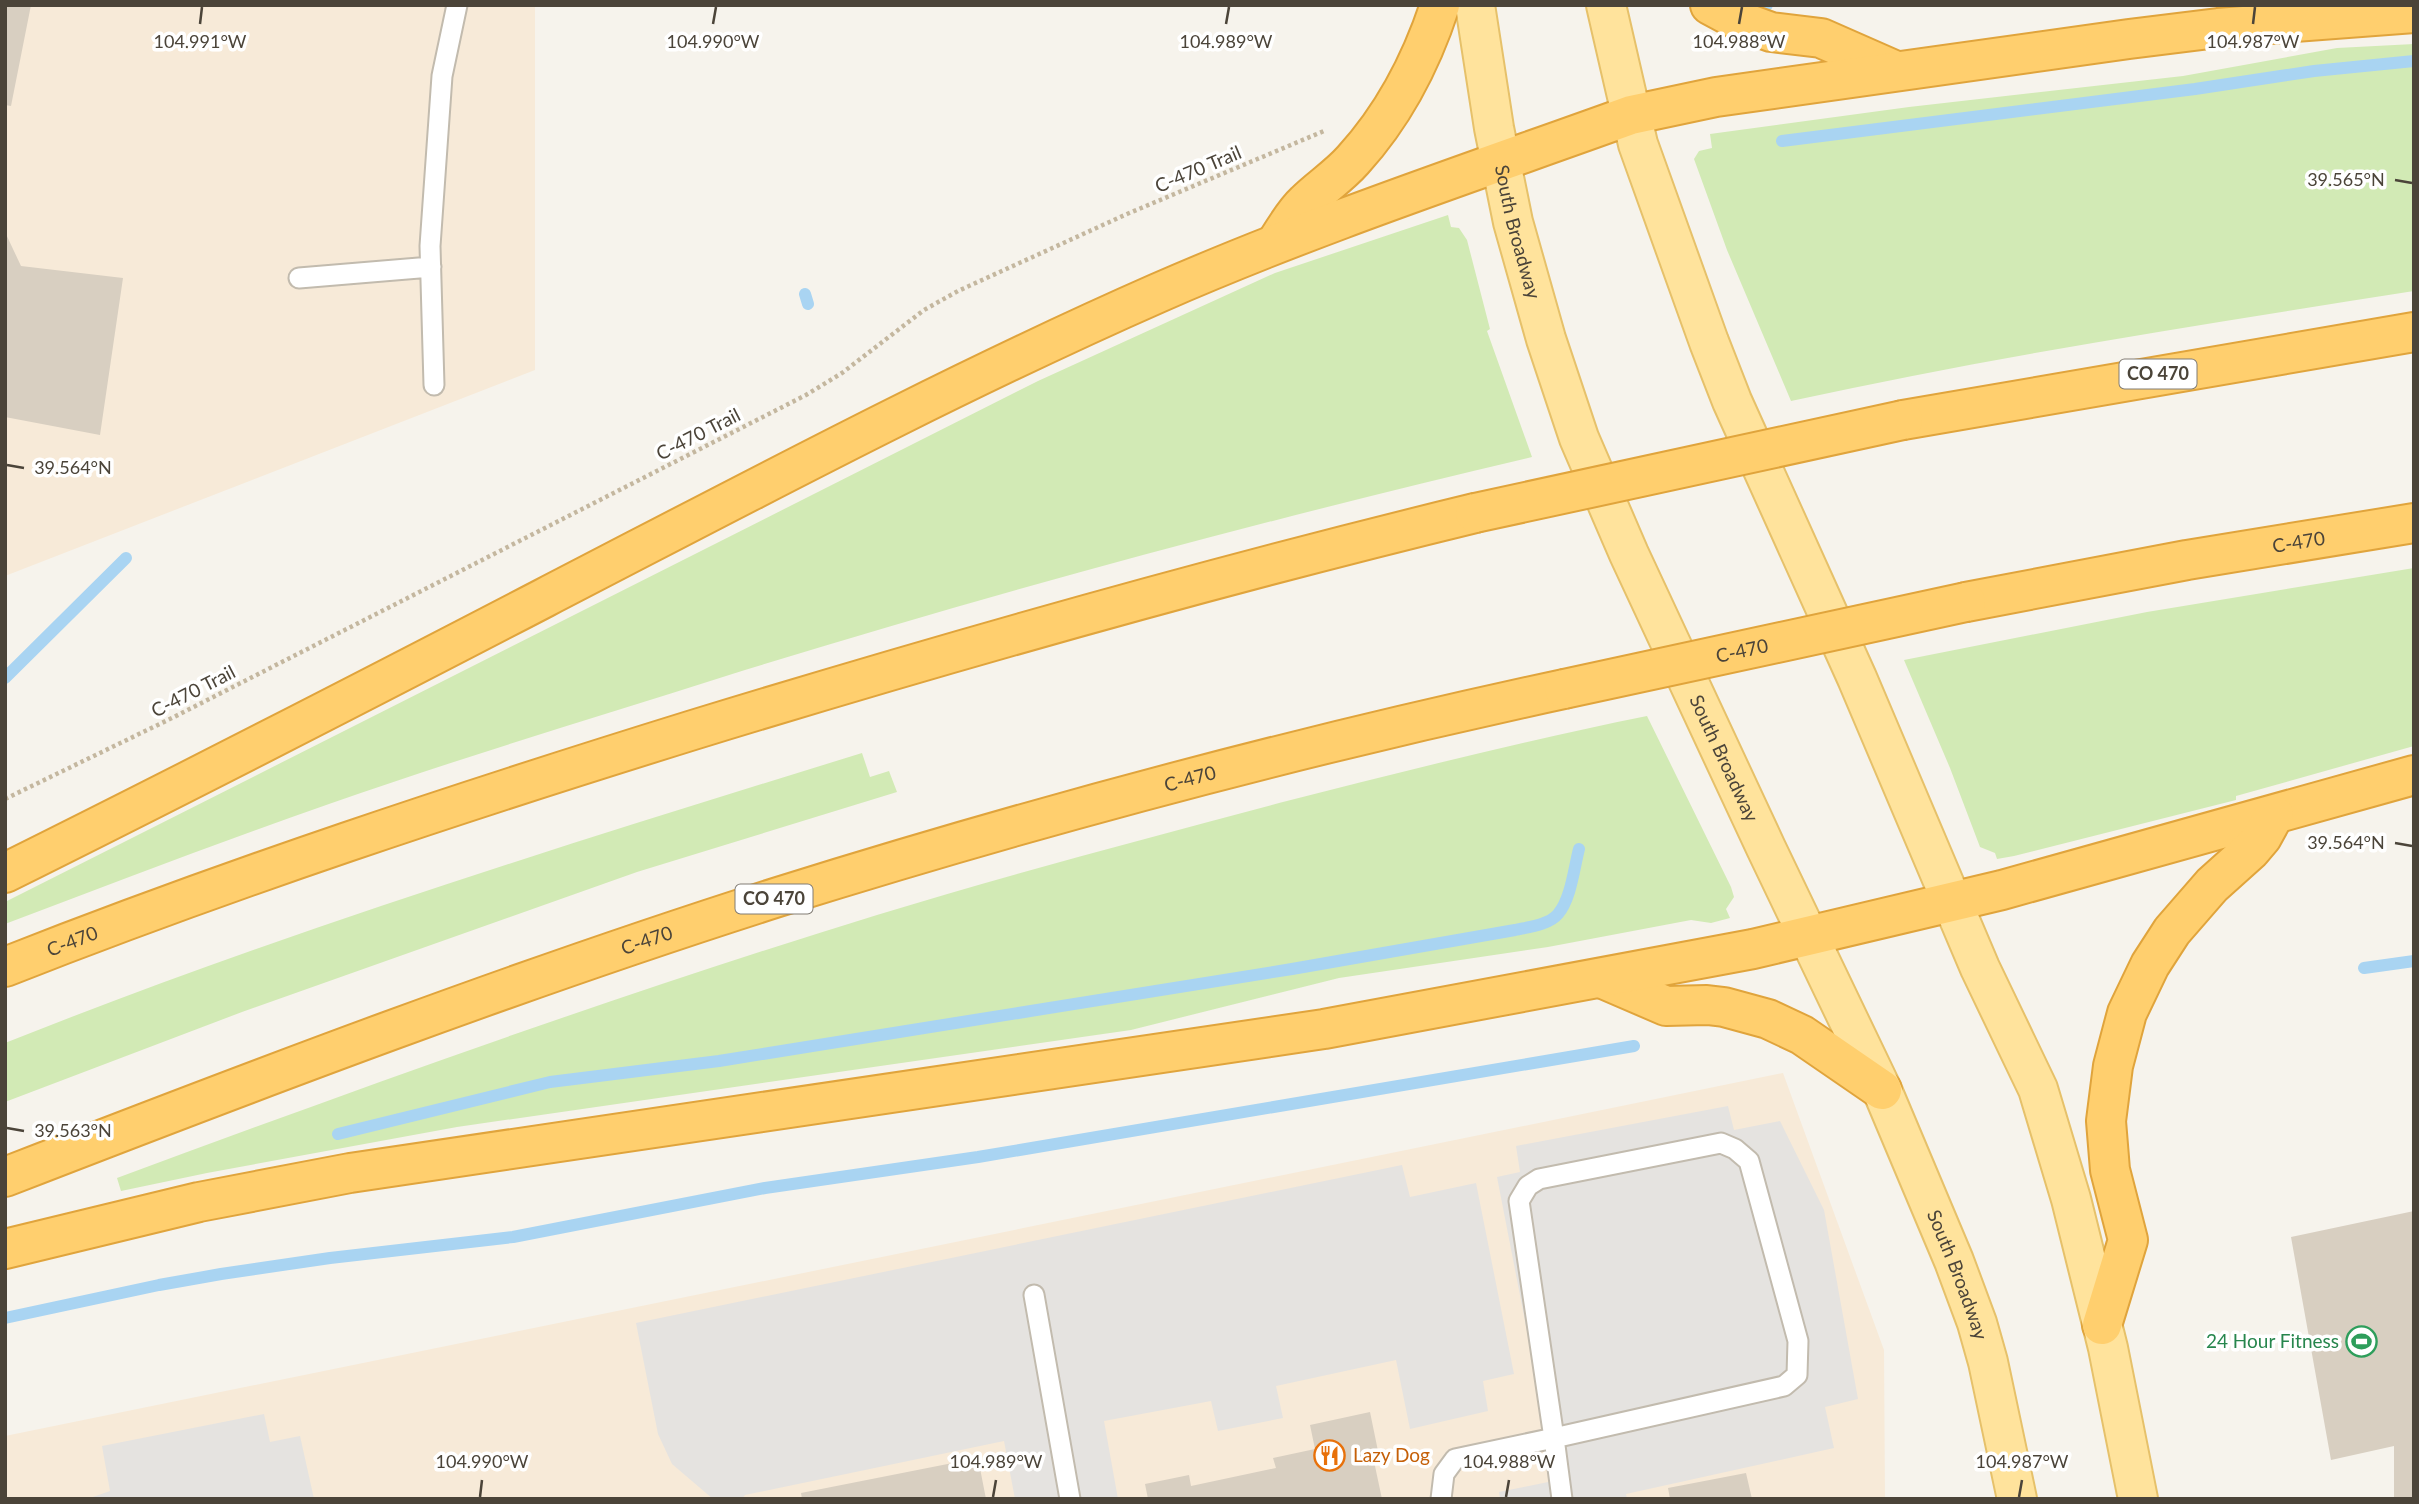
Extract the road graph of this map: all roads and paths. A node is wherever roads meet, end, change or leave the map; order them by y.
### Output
1 (457, 5) edge
2 (1440, 5) edge
3 (1475, 5) edge
4 (1605, 5) edge
5 (1710, 5) edge
6 (2414, 13) edge
7 (1896, 71) junction
8 (1631, 115) junction
9 (1334, 125) dead end
10 (1500, 162) junction
11 (1276, 243) junction
12 (431, 267) junction
13 (299, 278) dead end
14 (2414, 332) edge
15 (434, 385) dead end
16 (2414, 523) edge
17 (2414, 775) edge
18 (5, 799) edge
19 (2274, 815) junction
20 (5, 873) edge
21 (1951, 902) junction
22 (1809, 936) junction
23 (5, 967) edge
24 (1601, 978) junction
25 (1882, 1090) junction
26 (5, 1177) edge
27 (5, 1249) edge
28 (1034, 1295) dead end
29 (2102, 1325) junction
30 (1553, 1437) junction
31 (1070, 1499) edge
32 (1441, 1499) edge
33 (1562, 1499) edge
34 (2017, 1499) edge
35 (2138, 1499) edge

1 - 12 lane
2 - 11 highway
3 - 10 main road, South Broadway
4 - 8 main road
5 - 7 highway
6 - 7 highway
7 - 8 highway
8 - 10 highway
8 - 21 main road
9 - 18 path, C-470 Trail
10 - 11 highway
10 - 22 main road, South Broadway
11 - 20 highway
12 - 13 lane
12 - 15 lane
14 - 23 highway, C-470 / CO 470, bridge
16 - 26 highway, C-470 / CO 470, bridge
17 - 19 highway
19 - 21 highway
19 - 29 highway
21 - 22 highway
21 - 29 main road
22 - 24 highway
22 - 25 main road, South Broadway
24 - 25 highway
24 - 27 highway
25 - 34 main road, South Broadway
28 - 31 lane
29 - 35 main road
30 - 30 lane
30 - 32 lane
30 - 33 lane

